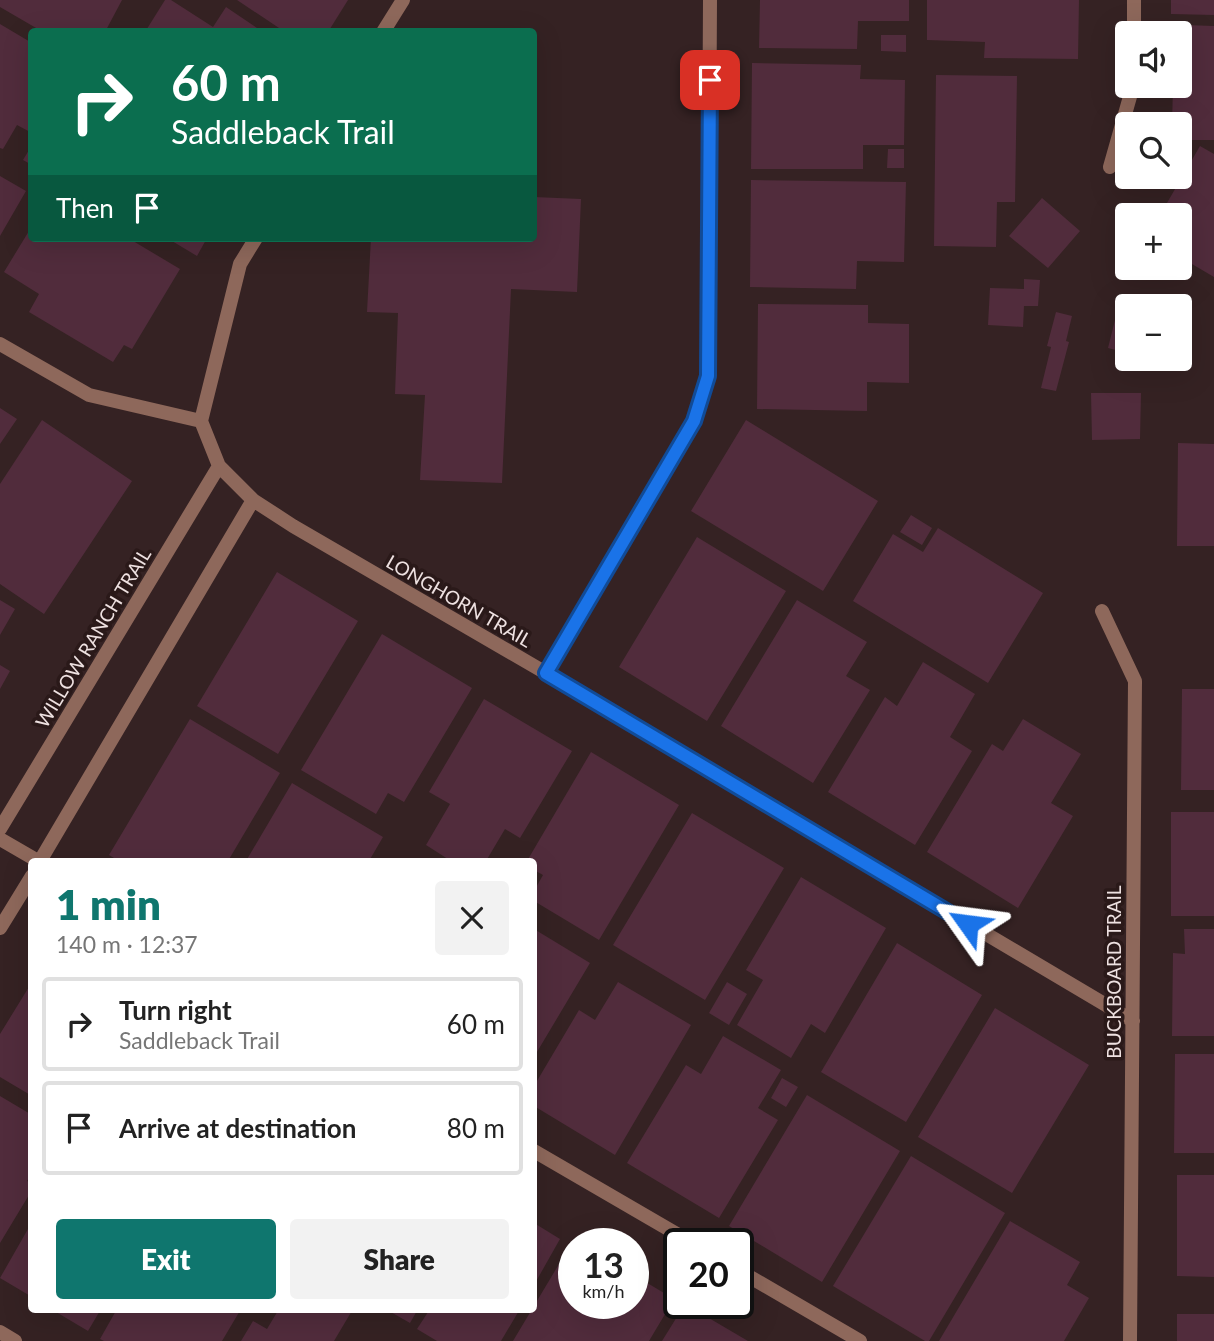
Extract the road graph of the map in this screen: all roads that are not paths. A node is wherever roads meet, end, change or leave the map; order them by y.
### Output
1 (403, 0) edge
2 (710, 0) edge
3 (1134, 0) edge
4 (1134, 21) edge
5 (386, 28) edge
6 (1130, 98) edge
7 (1110, 167) dead end
8 (254, 242) edge
9 (0, 344) edge
10 (201, 421) junction
11 (219, 466) junction
12 (253, 500) junction
13 (1102, 611) dead end
14 (546, 673) junction
15 (0, 830) edge
16 (0, 839) edge
17 (34, 858) edge
18 (41, 858) edge
19 (28, 882) edge
20 (0, 928) edge
21 (1133, 1021) junction
22 (537, 1152) edge
23 (667, 1228) edge
24 (754, 1279) edge
25 (0, 1332) edge
26 (15, 1341) edge
27 (860, 1341) edge
28 (1130, 1341) edge

1 - 5 lane
2 - 14 lane
3 - 4 lane
6 - 7 lane
8 - 10 lane
9 - 10 lane
10 - 11 lane, LONGHORN TRAIL
11 - 12 lane, LONGHORN TRAIL
11 - 15 lane, WILLOW RANCH TRAIL
12 - 14 lane, LONGHORN TRAIL
12 - 18 lane
13 - 21 lane, BUCKBOARD TRAIL
14 - 21 lane, LONGHORN TRAIL
16 - 17 lane
19 - 20 lane
21 - 28 lane, BUCKBOARD TRAIL
22 - 23 lane
24 - 27 lane
25 - 26 lane

